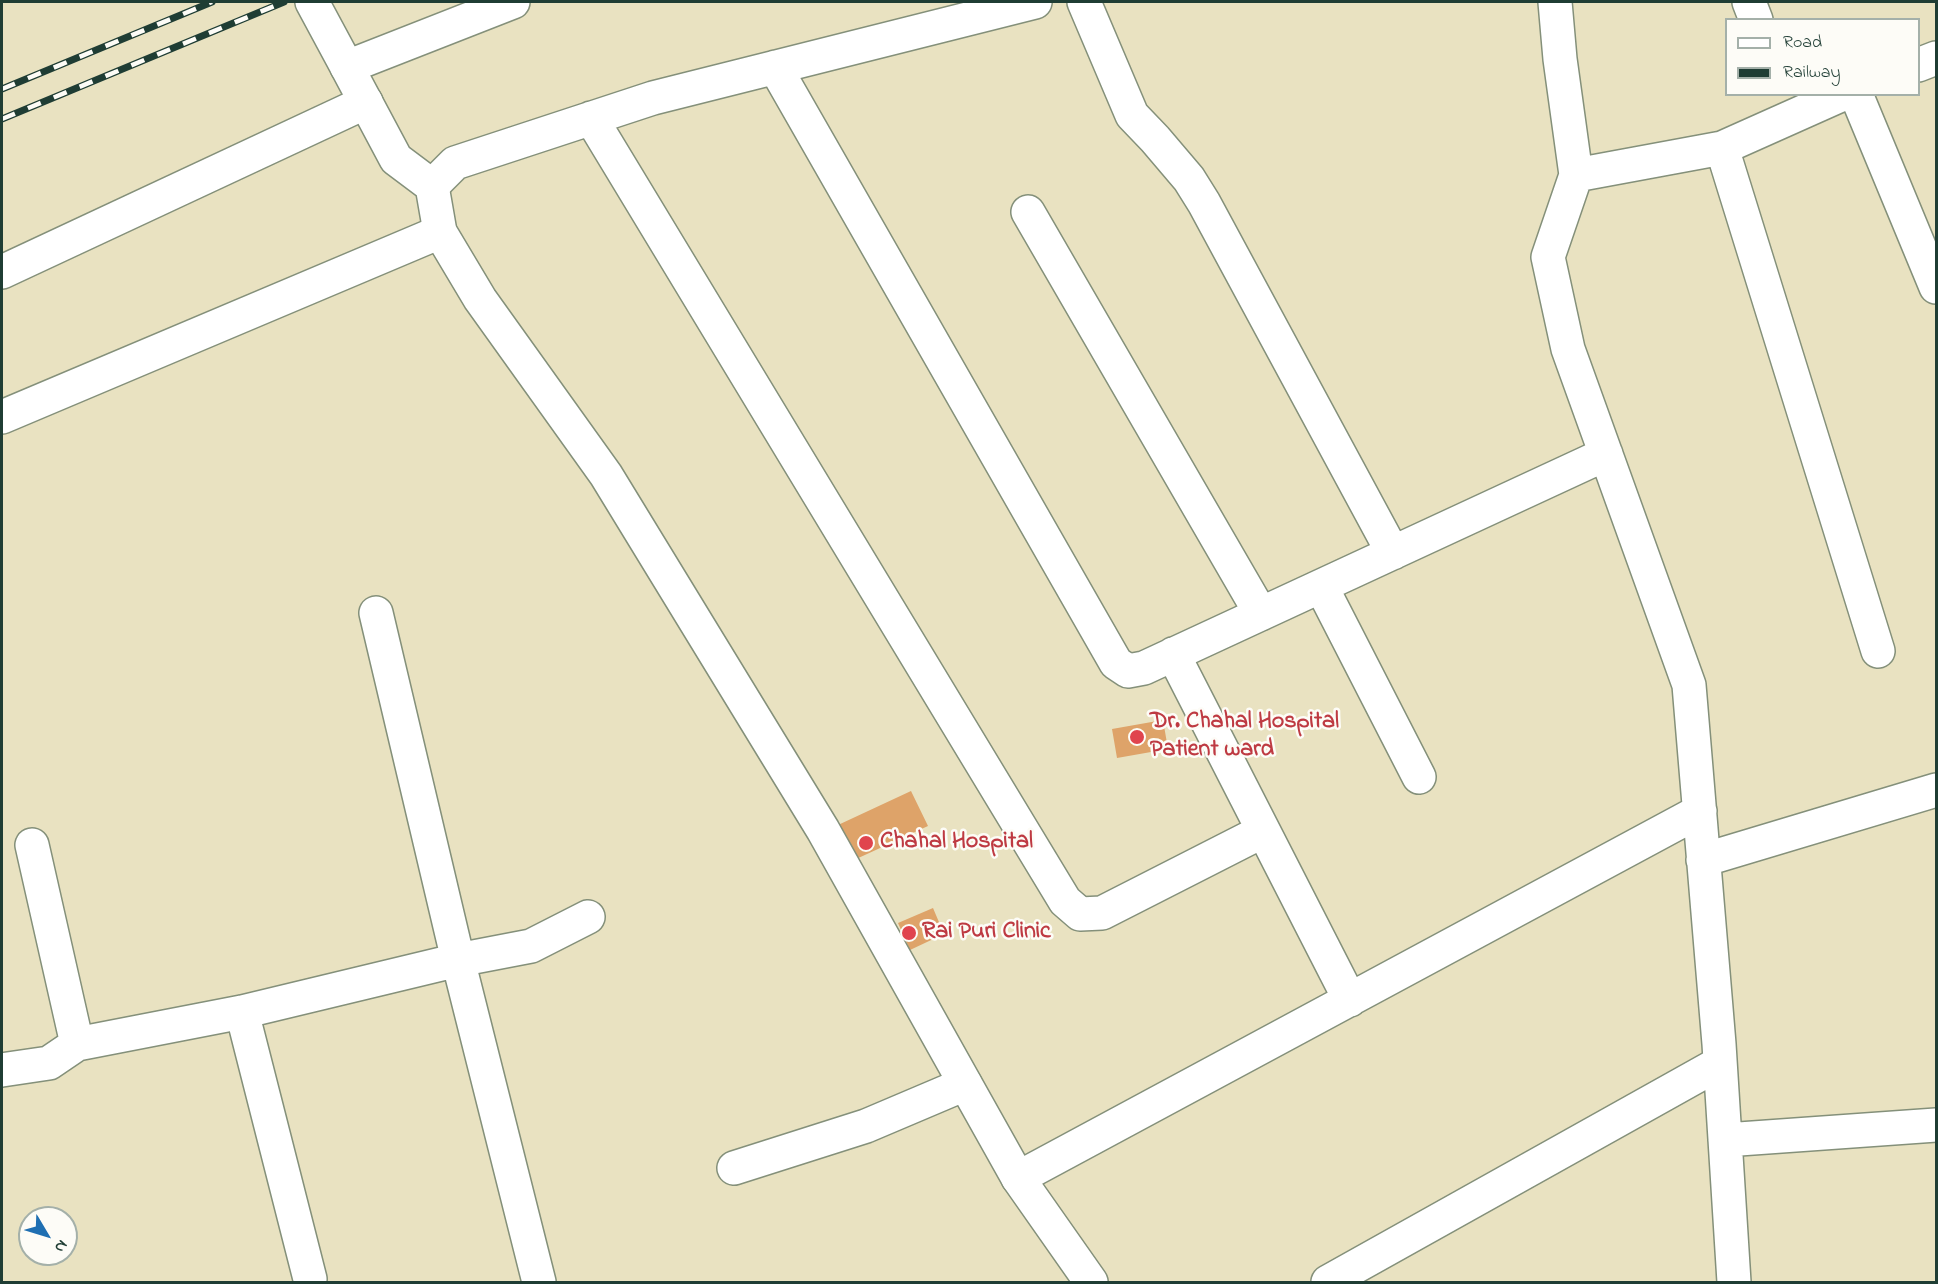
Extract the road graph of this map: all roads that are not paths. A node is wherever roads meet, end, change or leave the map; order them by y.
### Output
1 (312, 2) edge
2 (513, 2) edge
3 (1035, 2) edge
4 (1084, 2) edge
5 (1555, 2) edge
6 (1749, 2) edge
7 (1755, 18) edge
8 (1936, 58) edge
9 (1920, 64) edge
10 (347, 67) junction
11 (775, 67) junction
12 (1834, 96) edge
13 (1857, 96) edge
14 (366, 102) junction
15 (1786, 106) edge
16 (591, 118) junction
17 (1722, 148) junction
18 (1576, 175) junction
19 (432, 186) junction
20 (1028, 212) dead end
21 (440, 232) junction
22 (2, 272) edge
23 (1936, 287) edge
24 (2, 417) edge
25 (1606, 454) junction
26 (1393, 553) junction
27 (1322, 586) junction
28 (375, 613) dead end
29 (1261, 614) junction
30 (1878, 651) dead end
31 (1173, 654) junction
32 (1419, 777) dead end
33 (1936, 790) edge
34 (1700, 811) junction
35 (1263, 831) junction
36 (32, 845) dead end
37 (1704, 860) junction
38 (588, 917) dead end
39 (458, 960) junction
40 (1350, 1000) junction
41 (242, 1012) junction
42 (77, 1044) junction
43 (1720, 1063) junction
44 (2, 1070) edge
45 (965, 1084) junction
46 (1936, 1125) edge
47 (1725, 1140) junction
48 (734, 1168) dead end
49 (1018, 1178) junction
50 (310, 1279) dead end
51 (1083, 1281) edge
52 (539, 1282) edge
53 (1328, 1282) edge
54 (1734, 1282) edge

1 - 10 street
2 - 10 street
3 - 11 street
4 - 26 street
5 - 18 street
6 - 7 street
8 - 9 street
10 - 14 street
11 - 16 street
11 - 31 street
12 - 15 street
13 - 23 street
14 - 19 street
14 - 22 street
15 - 17 street
16 - 19 street
16 - 35 street
17 - 18 street
17 - 30 street
18 - 25 street
19 - 21 street
20 - 29 street
21 - 24 street
21 - 45 street
25 - 26 street
25 - 34 street
26 - 27 street
27 - 29 street
27 - 32 street
28 - 39 street
29 - 31 street
31 - 35 street
33 - 37 street
34 - 37 street
34 - 40 street
35 - 40 street
36 - 42 street
37 - 43 street
38 - 39 street
39 - 41 street
39 - 52 street
40 - 49 street
41 - 42 street
41 - 50 street
42 - 44 street
43 - 47 street
43 - 53 street
45 - 48 street
45 - 49 street
46 - 47 street
47 - 54 street
49 - 51 street

